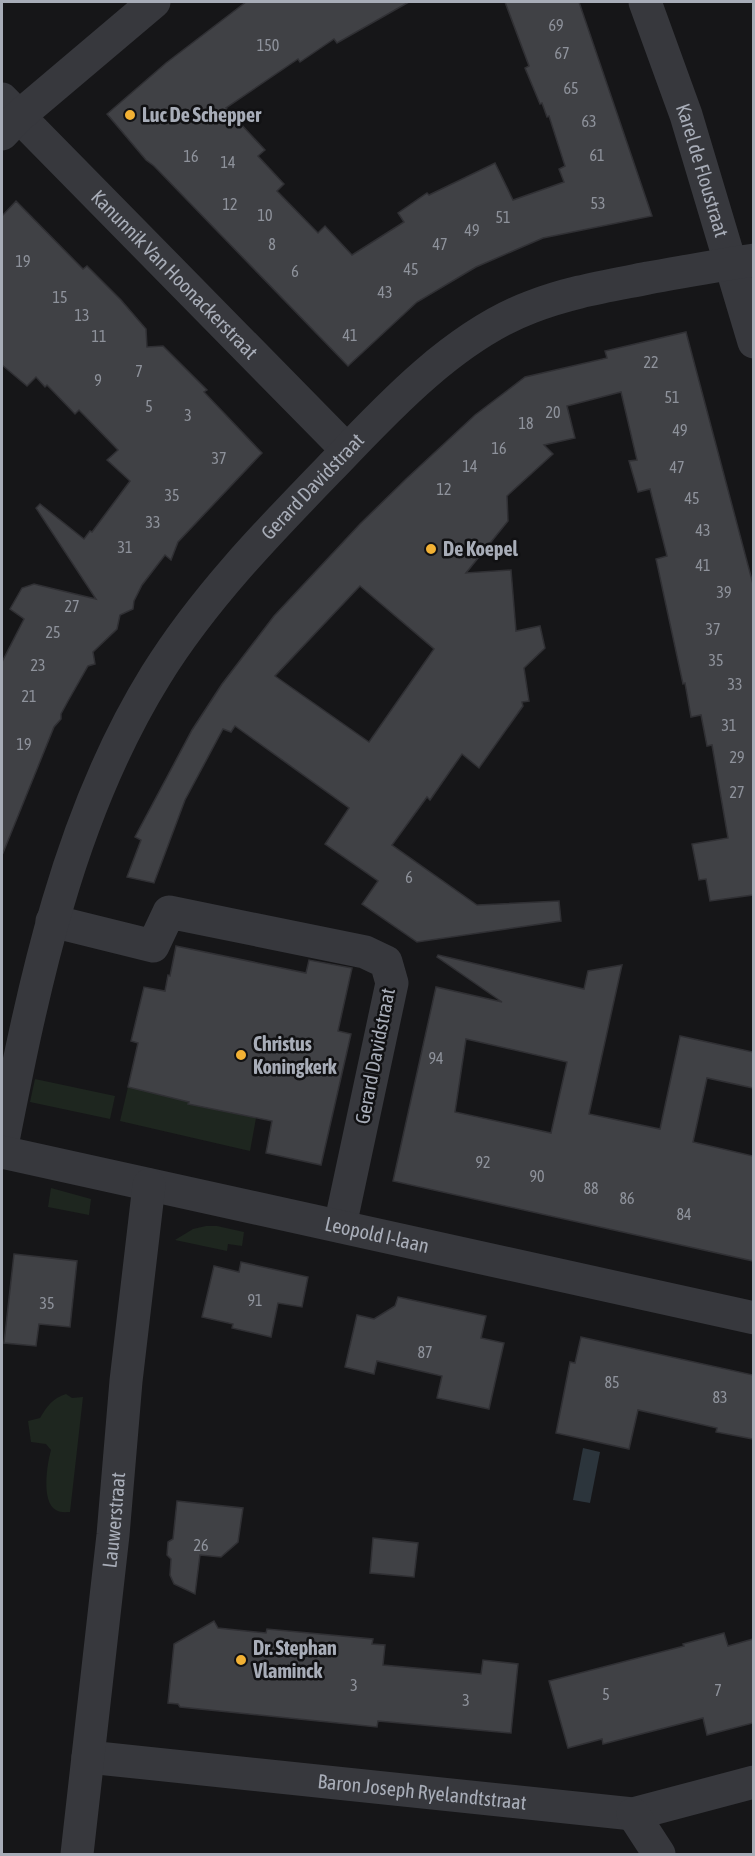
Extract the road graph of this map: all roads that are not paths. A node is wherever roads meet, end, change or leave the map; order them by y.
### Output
1 (154, 2) edge
2 (645, 2) edge
3 (7, 117) edge
4 (742, 262) edge
5 (753, 342) edge
6 (347, 450) junction
7 (52, 921) junction
8 (2, 1146) edge
9 (2, 1152) edge
10 (149, 1185) junction
11 (340, 1226) junction
12 (753, 1318) edge
13 (88, 1757) junction
14 (753, 1782) edge
15 (633, 1814) junction
16 (76, 1854) edge
17 (659, 1854) edge

1 - 3 street
2 - 4 street, Karel de Floustraat
3 - 6 street, Kanunnik Van Hoonackerstraat
4 - 5 street, Karel de Floustraat
4 - 6 street, Gerard Davidstraat
6 - 7 street, Gerard Davidstraat
7 - 8 street, Gerard Davidstraat
7 - 11 street, Gerard Davidstraat
9 - 10 street, Leopold I-laan
10 - 11 street, Leopold I-laan
10 - 13 street, Lauwerstraat
11 - 12 street, Leopold I-laan
13 - 15 street, Baron Joseph Ryelandtstraat
13 - 16 street, Lauwerstraat
14 - 15 street, Baron Joseph Ryelandtstraat
15 - 17 street

